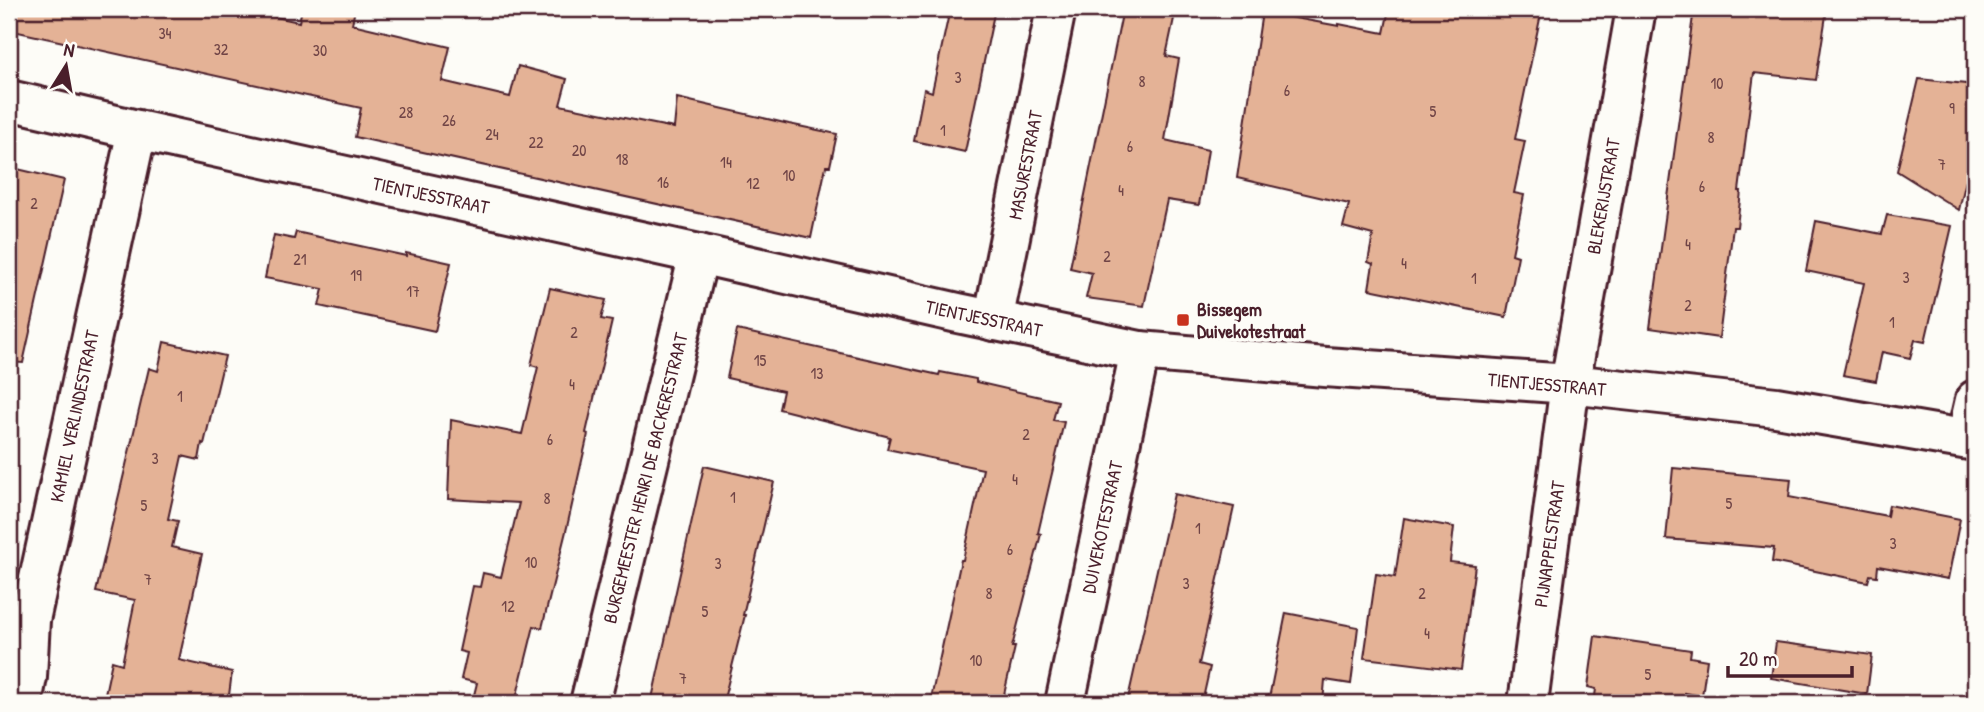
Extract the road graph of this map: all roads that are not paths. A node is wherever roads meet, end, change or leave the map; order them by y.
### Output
1 (1056, 9) edge
2 (1636, 9) edge
3 (9, 100) edge
4 (137, 130) junction
5 (699, 254) junction
6 (993, 321) junction
7 (1140, 351) junction
8 (1570, 384) junction
9 (1975, 400) edge
10 (1971, 440) edge
11 (22, 703) edge
12 (590, 703) edge
13 (1065, 703) edge
14 (1528, 703) edge

1 - 6 street, MASURESTRAAT
2 - 8 street, BLEKERIJSTRAAT
3 - 4 street, TIENTJESSTRAAT
4 - 5 street, TIENTJESSTRAAT
4 - 11 street, KAMIEL VERLINDESTRAAT
5 - 6 street, TIENTJESSTRAAT
5 - 12 street, BURGEMEESTER HENRI DE BACKERESTRAAT
6 - 7 street, TIENTJESSTRAAT
7 - 8 street, TIENTJESSTRAAT
7 - 13 street, DUIVEKOTESTRAAT
8 - 10 street, TIENTJESSTRAAT
8 - 14 street, PIJNAPPELSTRAAT
9 - 10 street

